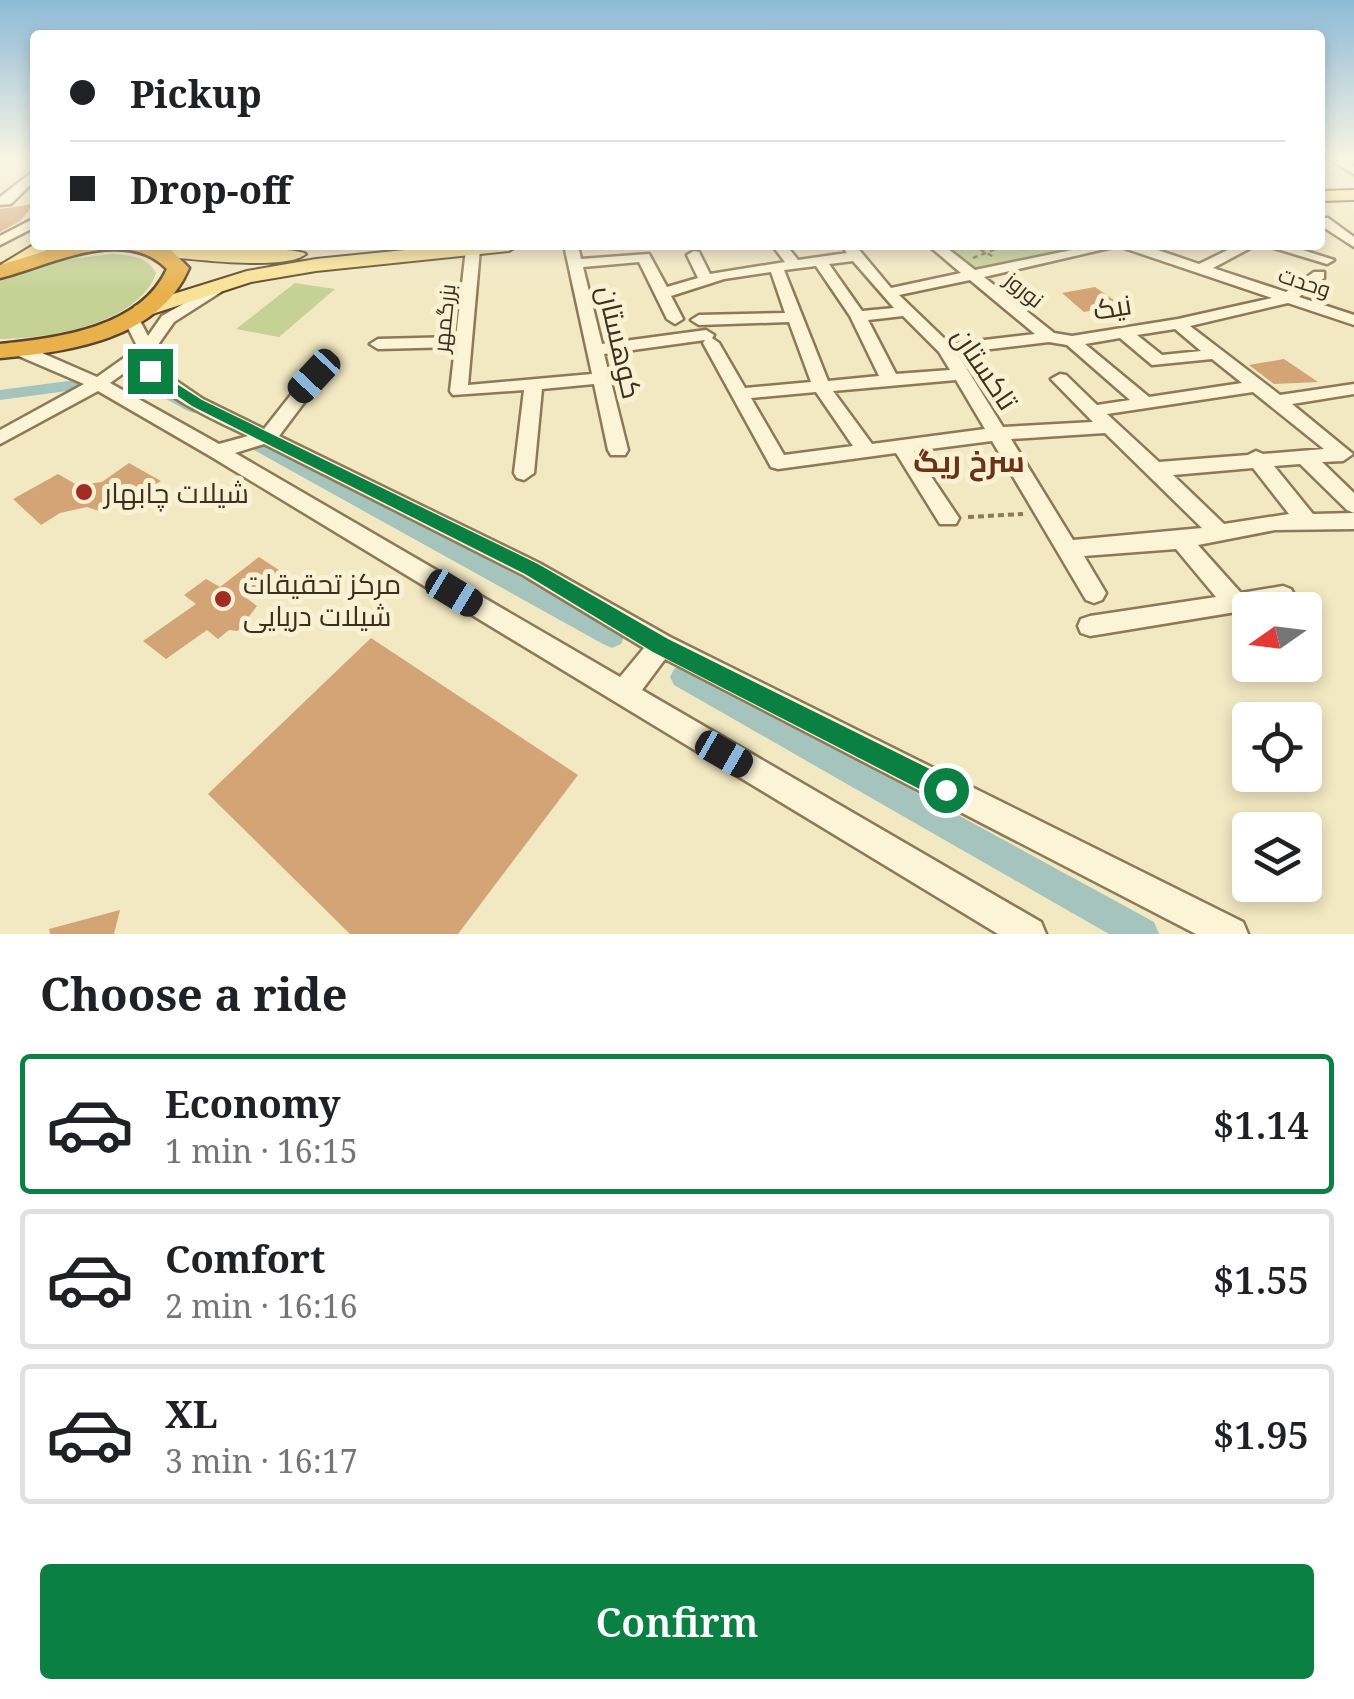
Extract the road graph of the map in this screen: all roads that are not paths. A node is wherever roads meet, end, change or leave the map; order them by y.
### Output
1 (1325, 222) edge
2 (30, 225) edge
3 (0, 241) edge
4 (1353, 242) edge
5 (38, 250) edge
6 (79, 250) edge
7 (155, 250) edge
8 (177, 250) edge
9 (329, 250) edge
10 (462, 250) edge
11 (472, 250) edge
12 (573, 250) edge
13 (780, 250) edge
14 (853, 250) edge
15 (941, 250) edge
16 (1092, 250) edge
17 (1145, 250) edge
18 (1238, 250) edge
19 (1283, 250) edge
20 (694, 255) dead end
21 (820, 261) junction
22 (576, 264) junction
23 (785, 266) junction
24 (1200, 269) junction
25 (5, 270) edge
26 (973, 275) junction
27 (706, 280) junction
28 (232, 282) junction
29 (884, 289) junction
30 (842, 290) junction
31 (661, 294) junction
32 (1286, 299) junction
33 (906, 311) junction
34 (137, 314) junction
35 (858, 316) junction
36 (795, 317) junction
37 (675, 319) dead end
38 (1354, 320) edge
39 (1178, 324) junction
40 (1123, 332) junction
41 (706, 333) junction
42 (1048, 337) junction
43 (1072, 341) junction
44 (463, 342) junction
45 (378, 344) dead end
46 (147, 348) junction
47 (595, 350) junction
48 (946, 350) junction
49 (10, 351) edge
50 (1216, 354) junction
51 (960, 374) junction
52 (314, 376) dead end
53 (601, 378) junction
54 (889, 378) junction
55 (1060, 379) dead end
56 (98, 384) junction
57 (534, 384) junction
58 (821, 386) junction
59 (1257, 386) junction
60 (1354, 389) edge
61 (737, 394) junction
62 (1276, 401) junction
63 (1144, 402) junction
64 (1099, 419) junction
65 (997, 434) junction
66 (268, 437) junction
67 (0, 438) edge
68 (901, 446) junction
69 (618, 450) dead end
70 (867, 451) junction
71 (217, 452) junction
72 (1304, 457) junction
73 (1256, 458) junction
74 (1158, 468) junction
75 (524, 473) dead end
76 (1354, 504) edge
77 (948, 518) road end
78 (1306, 520) junction
79 (1354, 520) edge
80 (1221, 534) junction
81 (1181, 540) junction
82 (1066, 550) junction
83 (1094, 593) dead end
84 (1232, 598) edge
85 (1232, 604) edge
86 (1090, 626) dead end
87 (660, 646) junction
88 (623, 694) junction
89 (1029, 934) edge
90 (1231, 934) edge

1 - 4 street
2 - 3 street
5 - 25 main road
6 - 25 highway
7 - 34 highway
8 - 9 main road
10 - 28 main road
11 - 44 street, بزرگمهر
12 - 22 street, کوهستان
13 - 23 street
14 - 21 street
14 - 29 street, تاکستان
15 - 26 street, نوروز
16 - 26 street
17 - 24 street, وحدت
18 - 24 street
19 - 32 street
20 - 27 street
21 - 23 street
21 - 30 street
22 - 31 street
22 - 47 street, کوهستان
23 - 27 street
23 - 36 street
24 - 32 street, وحدت
26 - 29 street
26 - 42 street, نوروز
27 - 31 street
28 - 34 main road
28 - 46 street
29 - 30 street
29 - 33 street, تاکستان
30 - 35 street
31 - 37 street
32 - 38 street, وحدت
32 - 39 street, نیک
33 - 35 street
33 - 48 street, تاکستان
34 - 46 street
34 - 49 highway
35 - 54 street
36 - 41 street
36 - 58 street
39 - 40 street, نیک
39 - 50 street
40 - 43 street, نیک
40 - 50 street
41 - 47 street
41 - 61 street
42 - 43 street, نیک
42 - 48 street, نیک
43 - 63 street
44 - 45 street
44 - 57 street, بزرگمهر
46 - 56 street
46 - 66 street
47 - 53 street, کوهستان
48 - 51 street, تاکستان
49 - 56 street
50 - 59 street
51 - 54 street
51 - 65 street, تاکستان
52 - 66 street
53 - 57 street
53 - 69 street, کوهستان
54 - 58 street
55 - 64 street
56 - 67 street
56 - 71 street
57 - 75 street
58 - 61 street
58 - 70 street
59 - 62 street
59 - 63 street
60 - 62 street
61 - 70 street
62 - 72 street
63 - 64 street
64 - 65 street
64 - 74 street
65 - 68 street
65 - 82 street, تاکستان
66 - 71 street
66 - 87 street
68 - 70 street
68 - 77 street
71 - 88 street
72 - 73 street
72 - 76 street
73 - 74 street
73 - 78 street
74 - 80 street
78 - 79 street
78 - 80 street
80 - 81 street
81 - 82 street
81 - 84 street
82 - 83 street, تاکستان
85 - 86 street
87 - 88 street
87 - 90 street
88 - 89 street

